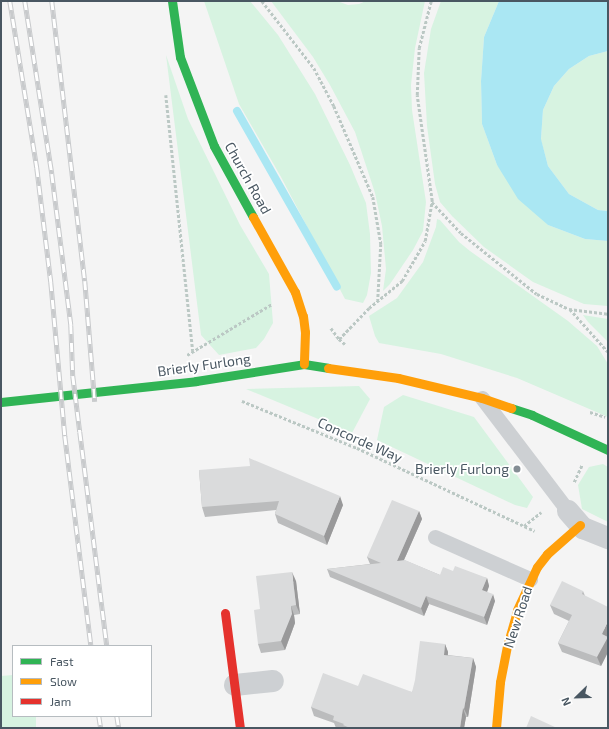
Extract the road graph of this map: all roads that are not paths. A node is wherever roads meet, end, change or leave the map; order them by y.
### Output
1 (172, 1) edge
2 (304, 364) junction
3 (482, 398) junction
4 (1, 402) edge
5 (608, 450) edge
6 (574, 518) junction
7 (435, 537) dead end
8 (608, 538) edge
9 (530, 579) junction
10 (226, 613) dead end
11 (273, 681) dead end
12 (234, 685) junction
13 (240, 728) edge
14 (496, 728) edge

1 - 2 street, Church Road
2 - 3 street, Brierly Furlong
2 - 4 street, Brierly Furlong
3 - 5 street, Brierly Furlong
3 - 6 lane
6 - 8 street
6 - 9 street, New Road
7 - 9 lane
9 - 14 street, New Road
10 - 12 street
11 - 12 street
12 - 13 street

